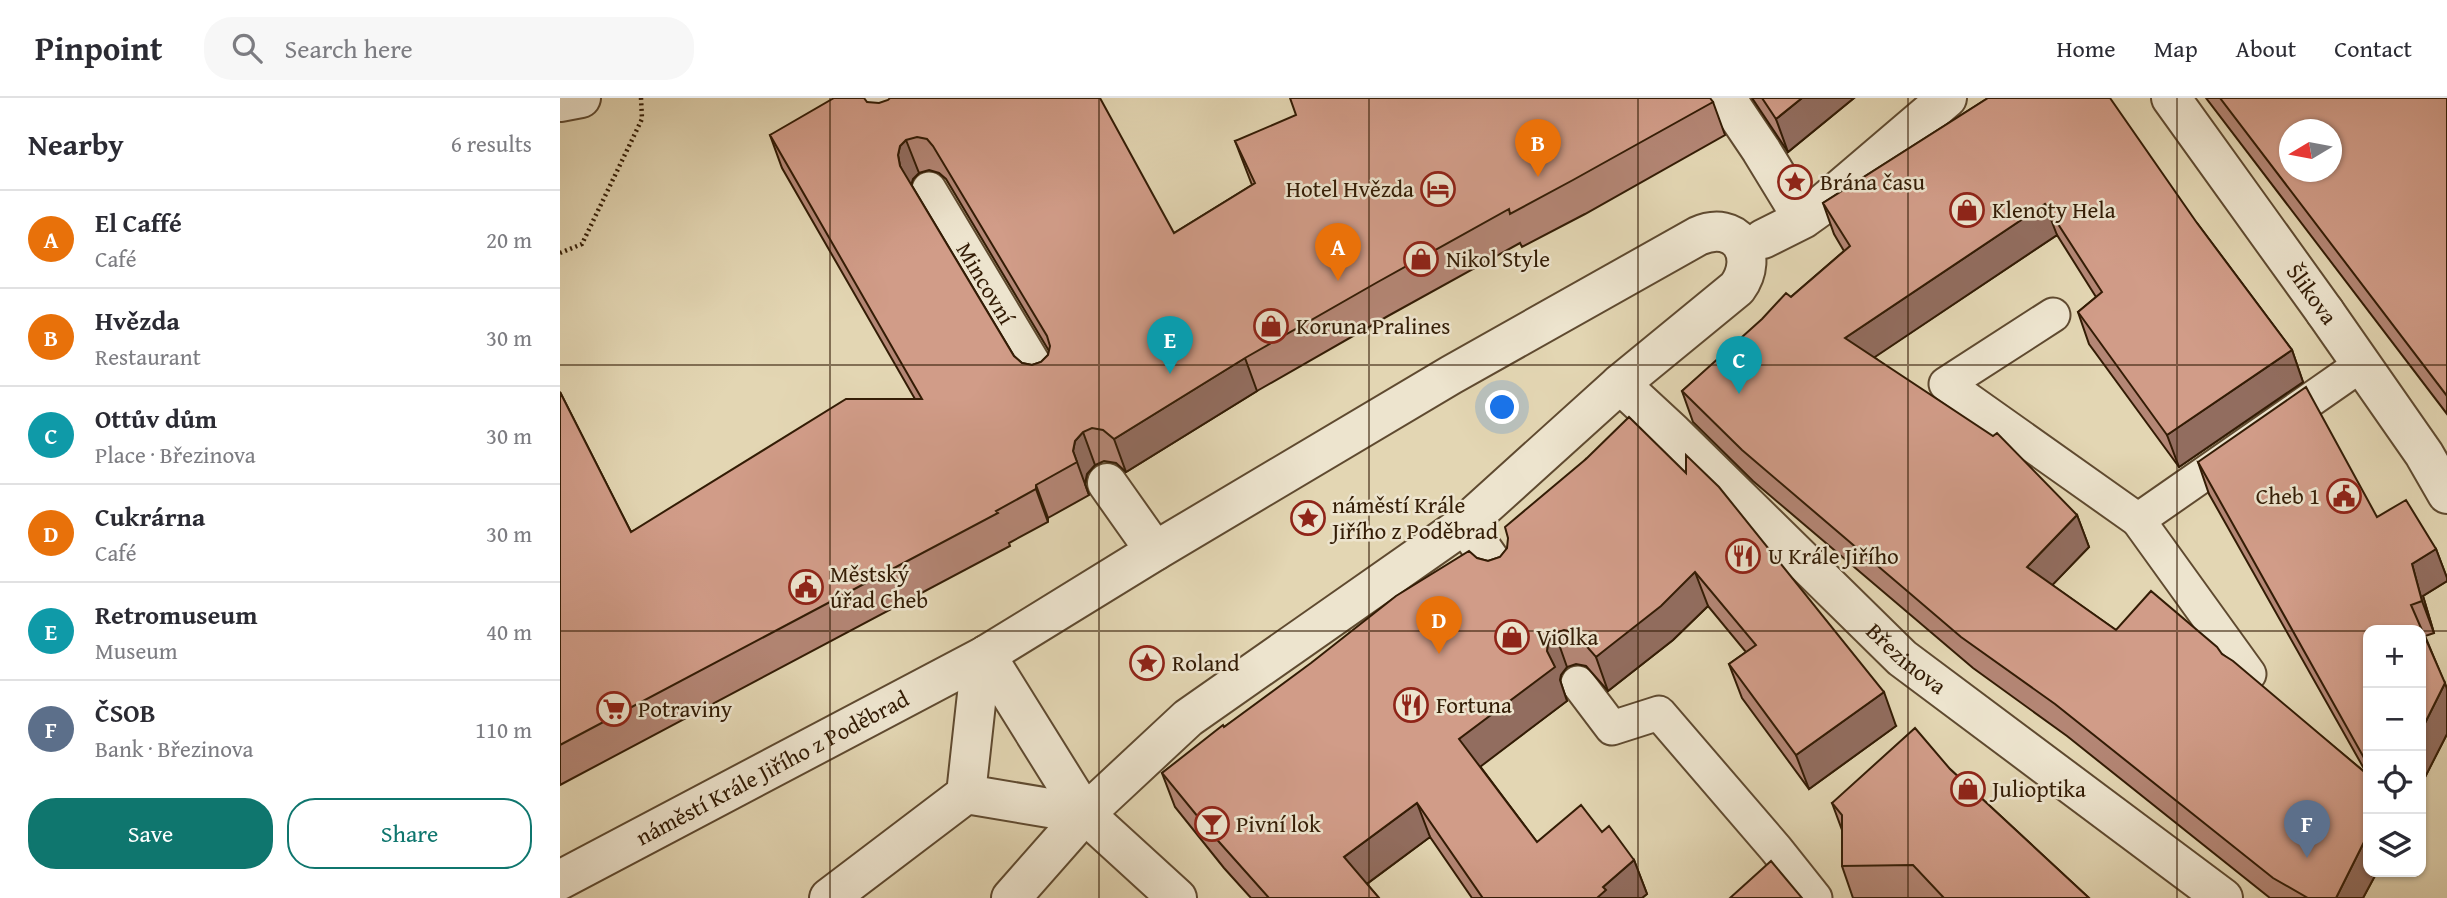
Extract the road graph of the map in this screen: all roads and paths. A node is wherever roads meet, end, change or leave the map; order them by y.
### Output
1 (581, 98) edge
2 (641, 98) edge
3 (1726, 98) edge
4 (1947, 98) edge
5 (2171, 98) edge
6 (560, 102) edge
7 (929, 189) dead end
8 (1803, 219) junction
9 (1753, 243) junction
10 (560, 253) edge
11 (2053, 315) dead end
12 (2362, 364) junction
13 (1043, 379) edge
14 (1620, 384) junction
15 (1107, 482) dead end
16 (2447, 494) edge
17 (2138, 520) junction
18 (1465, 524) junction
19 (1155, 551) junction
20 (1499, 573) edge
21 (986, 655) junction
22 (2249, 674) edge
23 (1578, 683) dead end
24 (966, 794) junction
25 (1085, 814) junction
26 (560, 880) edge
27 (829, 898) edge
28 (1011, 898) edge
29 (1177, 898) edge
30 (1815, 898) edge
31 (2222, 898) edge

1 - 6 street
2 - 10 path
3 - 8 street
4 - 8 street
5 - 12 street, Šlikova
7 - 13 lane, Mincovní
8 - 9 street
9 - 14 street
9 - 19 street, náměstí Krále Jiřího z Poděbrad
11 - 17 lane
12 - 16 street, Šlikova
12 - 17 lane
14 - 18 street
14 - 31 street, Březinova
15 - 19 street
17 - 22 lane
18 - 20 street
18 - 25 street
19 - 21 street, náměstí Krále Jiřího z Poděbrad
21 - 24 street
21 - 25 street
21 - 26 street, náměstí Krále Jiřího z Poděbrad
23 - 30 lane
24 - 25 street
24 - 27 street
25 - 28 street
25 - 29 street

